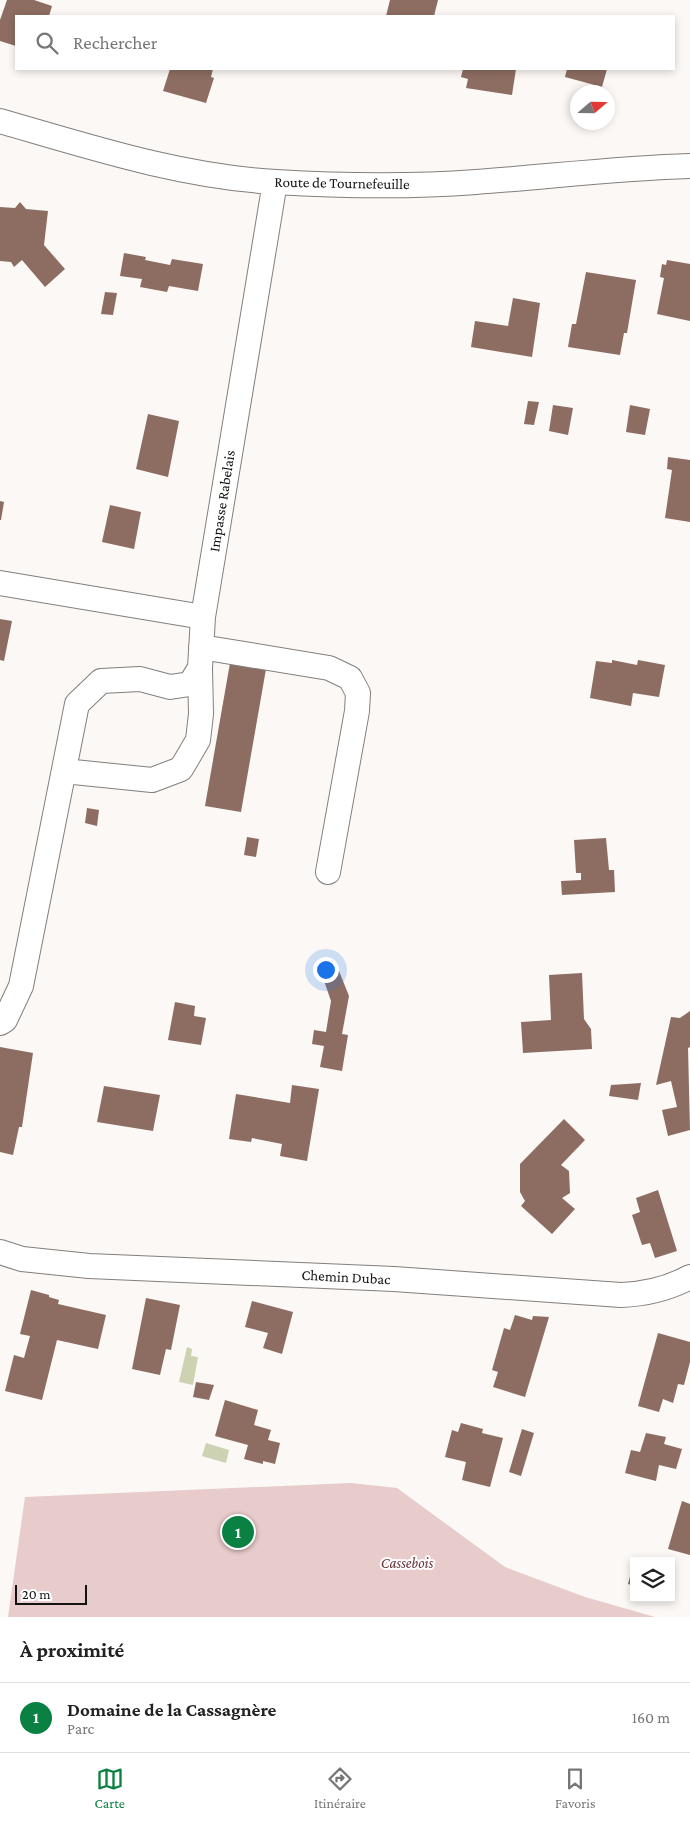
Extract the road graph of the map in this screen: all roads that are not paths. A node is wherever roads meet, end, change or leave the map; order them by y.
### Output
1 (0, 122) edge
2 (690, 166) edge
3 (275, 182) junction
4 (0, 583) edge
5 (203, 616) junction
6 (201, 657) junction
7 (64, 771) junction
8 (328, 872) dead end
9 (0, 1023) edge
10 (0, 1252) edge
11 (690, 1277) edge

1 - 3 street, Route de Tournefeuille
2 - 3 street, Route de Tournefeuille
3 - 5 street, Impasse Rabelais
4 - 5 street
5 - 6 street, Impasse Rabelais
6 - 7 street
6 - 7 street, Impasse Rabelais
6 - 8 street
7 - 9 street
10 - 11 street, Chemin Dubac

